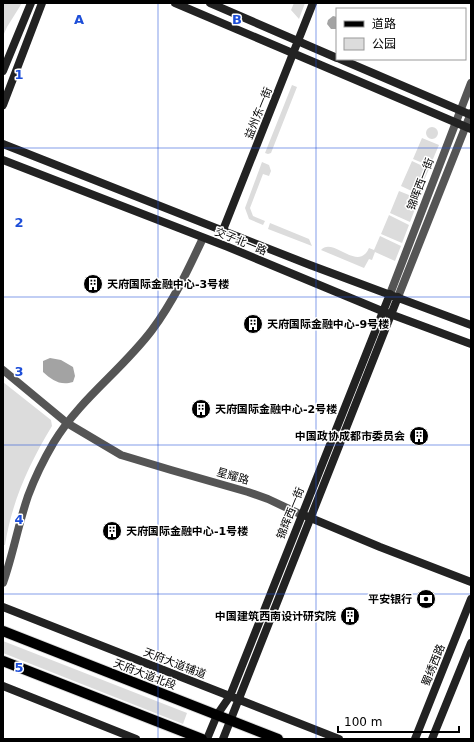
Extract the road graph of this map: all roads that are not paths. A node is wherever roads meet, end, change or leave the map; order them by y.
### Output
1 (31, 3) edge
2 (42, 3) edge
3 (175, 3) edge
4 (210, 3) edge
5 (313, 3) edge
6 (298, 41) junction
7 (293, 53) junction
8 (336, 57) edge
9 (343, 60) edge
10 (3, 71) edge
11 (471, 83) edge
12 (3, 105) edge
13 (460, 111) junction
14 (471, 114) edge
15 (456, 122) junction
16 (468, 127) edge
17 (3, 144) edge
18 (3, 160) edge
19 (223, 230) junction
20 (203, 238) junction
21 (390, 294) junction
22 (398, 297) junction
23 (382, 311) junction
24 (392, 314) junction
25 (471, 325) edge
26 (471, 344) edge
27 (3, 370) edge
28 (67, 423) junction
29 (302, 515) junction
30 (310, 518) junction
31 (471, 582) edge
32 (3, 584) edge
33 (471, 599) edge
34 (3, 607) edge
35 (3, 631) edge
36 (471, 643) edge
37 (3, 661) edge
38 (3, 686) edge
39 (230, 696) junction
40 (238, 699) junction
41 (217, 715) junction
42 (230, 720) junction
43 (136, 739) edge
44 (202, 739) edge
45 (207, 739) edge
46 (223, 739) edge
47 (278, 739) edge
48 (339, 739) edge
49 (415, 739) edge
50 (432, 739) edge

1 - 10 street
2 - 12 street
3 - 7 street
4 - 6 street
5 - 6 street, 益州东一街
6 - 7 street, 益州东一街
6 - 8 street
7 - 15 street
7 - 19 street, 益州东一街
9 - 13 street
11 - 13 street, 锦晖西一街
13 - 14 street
13 - 15 street, 锦晖西一街
14 - 16 street, 锦晖西一街
15 - 16 street
15 - 21 street, 锦晖西一街
16 - 22 street, 锦晖西一街
17 - 19 street, 交子北一路
18 - 20 street, 交子北一路
19 - 21 street, 交子北一路
20 - 23 street, 交子北一路
20 - 28 street
21 - 22 street, 交子北一路
21 - 23 street, 锦辉西一街
22 - 24 street, 锦辉西一街
22 - 25 street, 交子北一路
23 - 24 street, 交子北一路
23 - 29 street, 锦辉西一街
24 - 26 street, 交子北一路
24 - 30 street, 锦辉西一街
27 - 28 street, 星耀路
28 - 29 street, 星耀路
28 - 32 street
29 - 30 street, 星耀路
29 - 39 street, 锦辉西一街
30 - 31 street, 星耀路
30 - 40 street, 锦辉西一街
33 - 49 street, 蜀绣西路
34 - 39 street, 天府大道辅道
35 - 41 main road, 天府大道北段
36 - 50 street
37 - 44 main road
38 - 43 street
39 - 40 street, 天府大道辅道
39 - 41 street, 锦辉西一街
40 - 42 street, 锦辉西一街
40 - 48 street, 天府大道辅道
41 - 42 main road, 天府大道北段
41 - 45 street, 锦辉西一街
42 - 46 street, 锦辉西一街
42 - 47 main road, 天府大道北段

